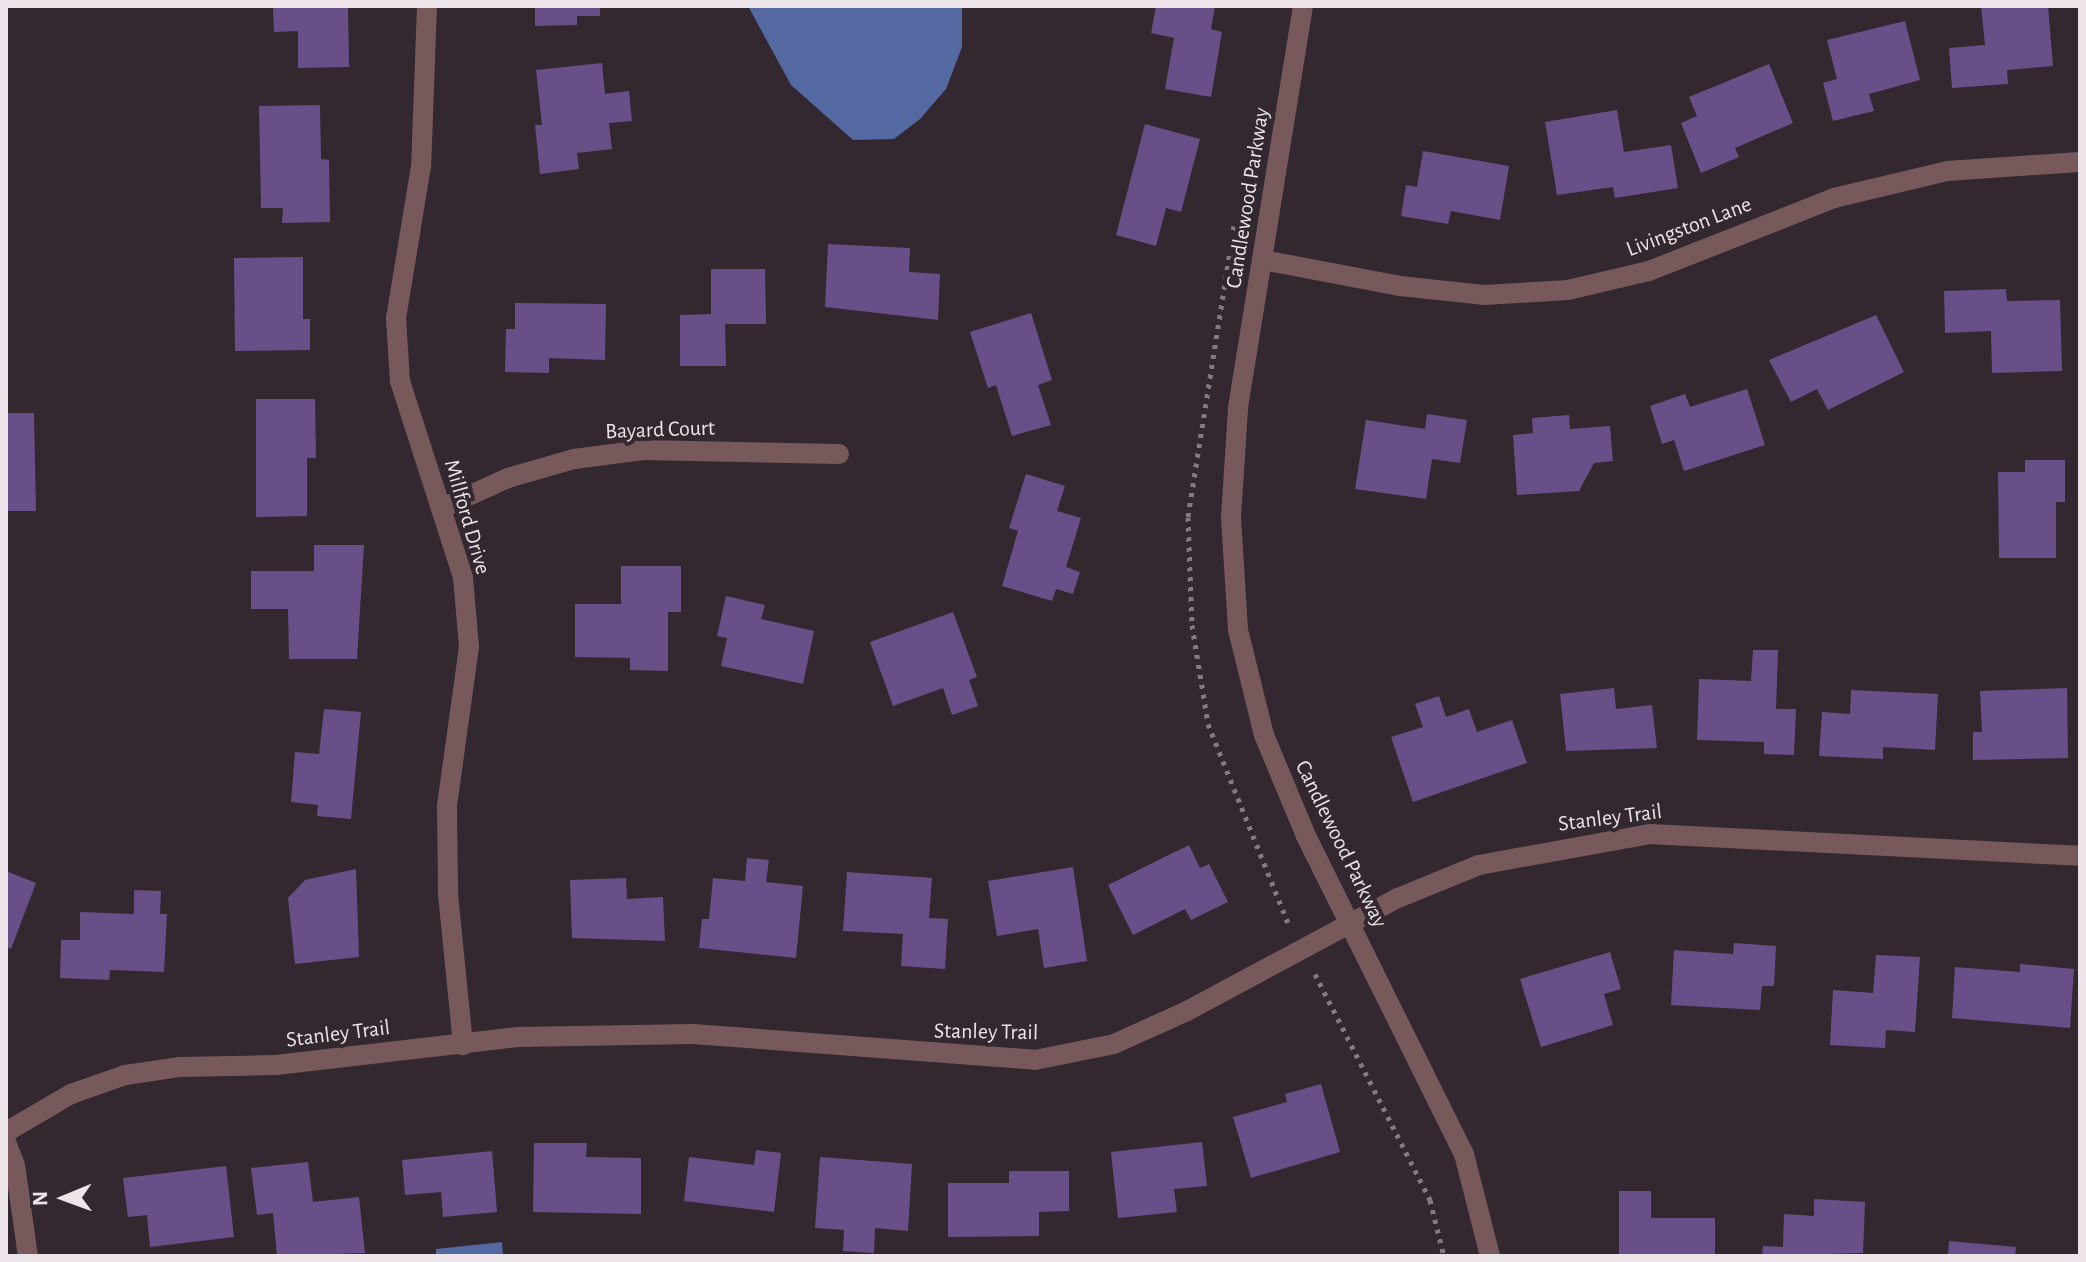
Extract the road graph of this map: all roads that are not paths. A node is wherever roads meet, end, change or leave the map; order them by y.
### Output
1 (427, 6) edge
2 (1303, 6) edge
3 (2080, 162) edge
4 (1263, 260) junction
5 (839, 454) dead end
6 (444, 507) junction
7 (2080, 856) edge
8 (1352, 924) junction
9 (463, 1045) junction
10 (6, 1132) edge
11 (6, 1142) edge
12 (28, 1256) edge
13 (1490, 1256) edge

1 - 6 street, Millford Drive
2 - 4 street, Candlewood Parkway
3 - 4 street, Livingston Lane
4 - 8 street, Candlewood Parkway
5 - 6 street, Bayard Court
6 - 9 street, Millford Drive
7 - 8 street, Stanley Trail
8 - 9 street, Stanley Trail
8 - 13 street, Candlewood Parkway
9 - 10 street, Stanley Trail
11 - 12 street

